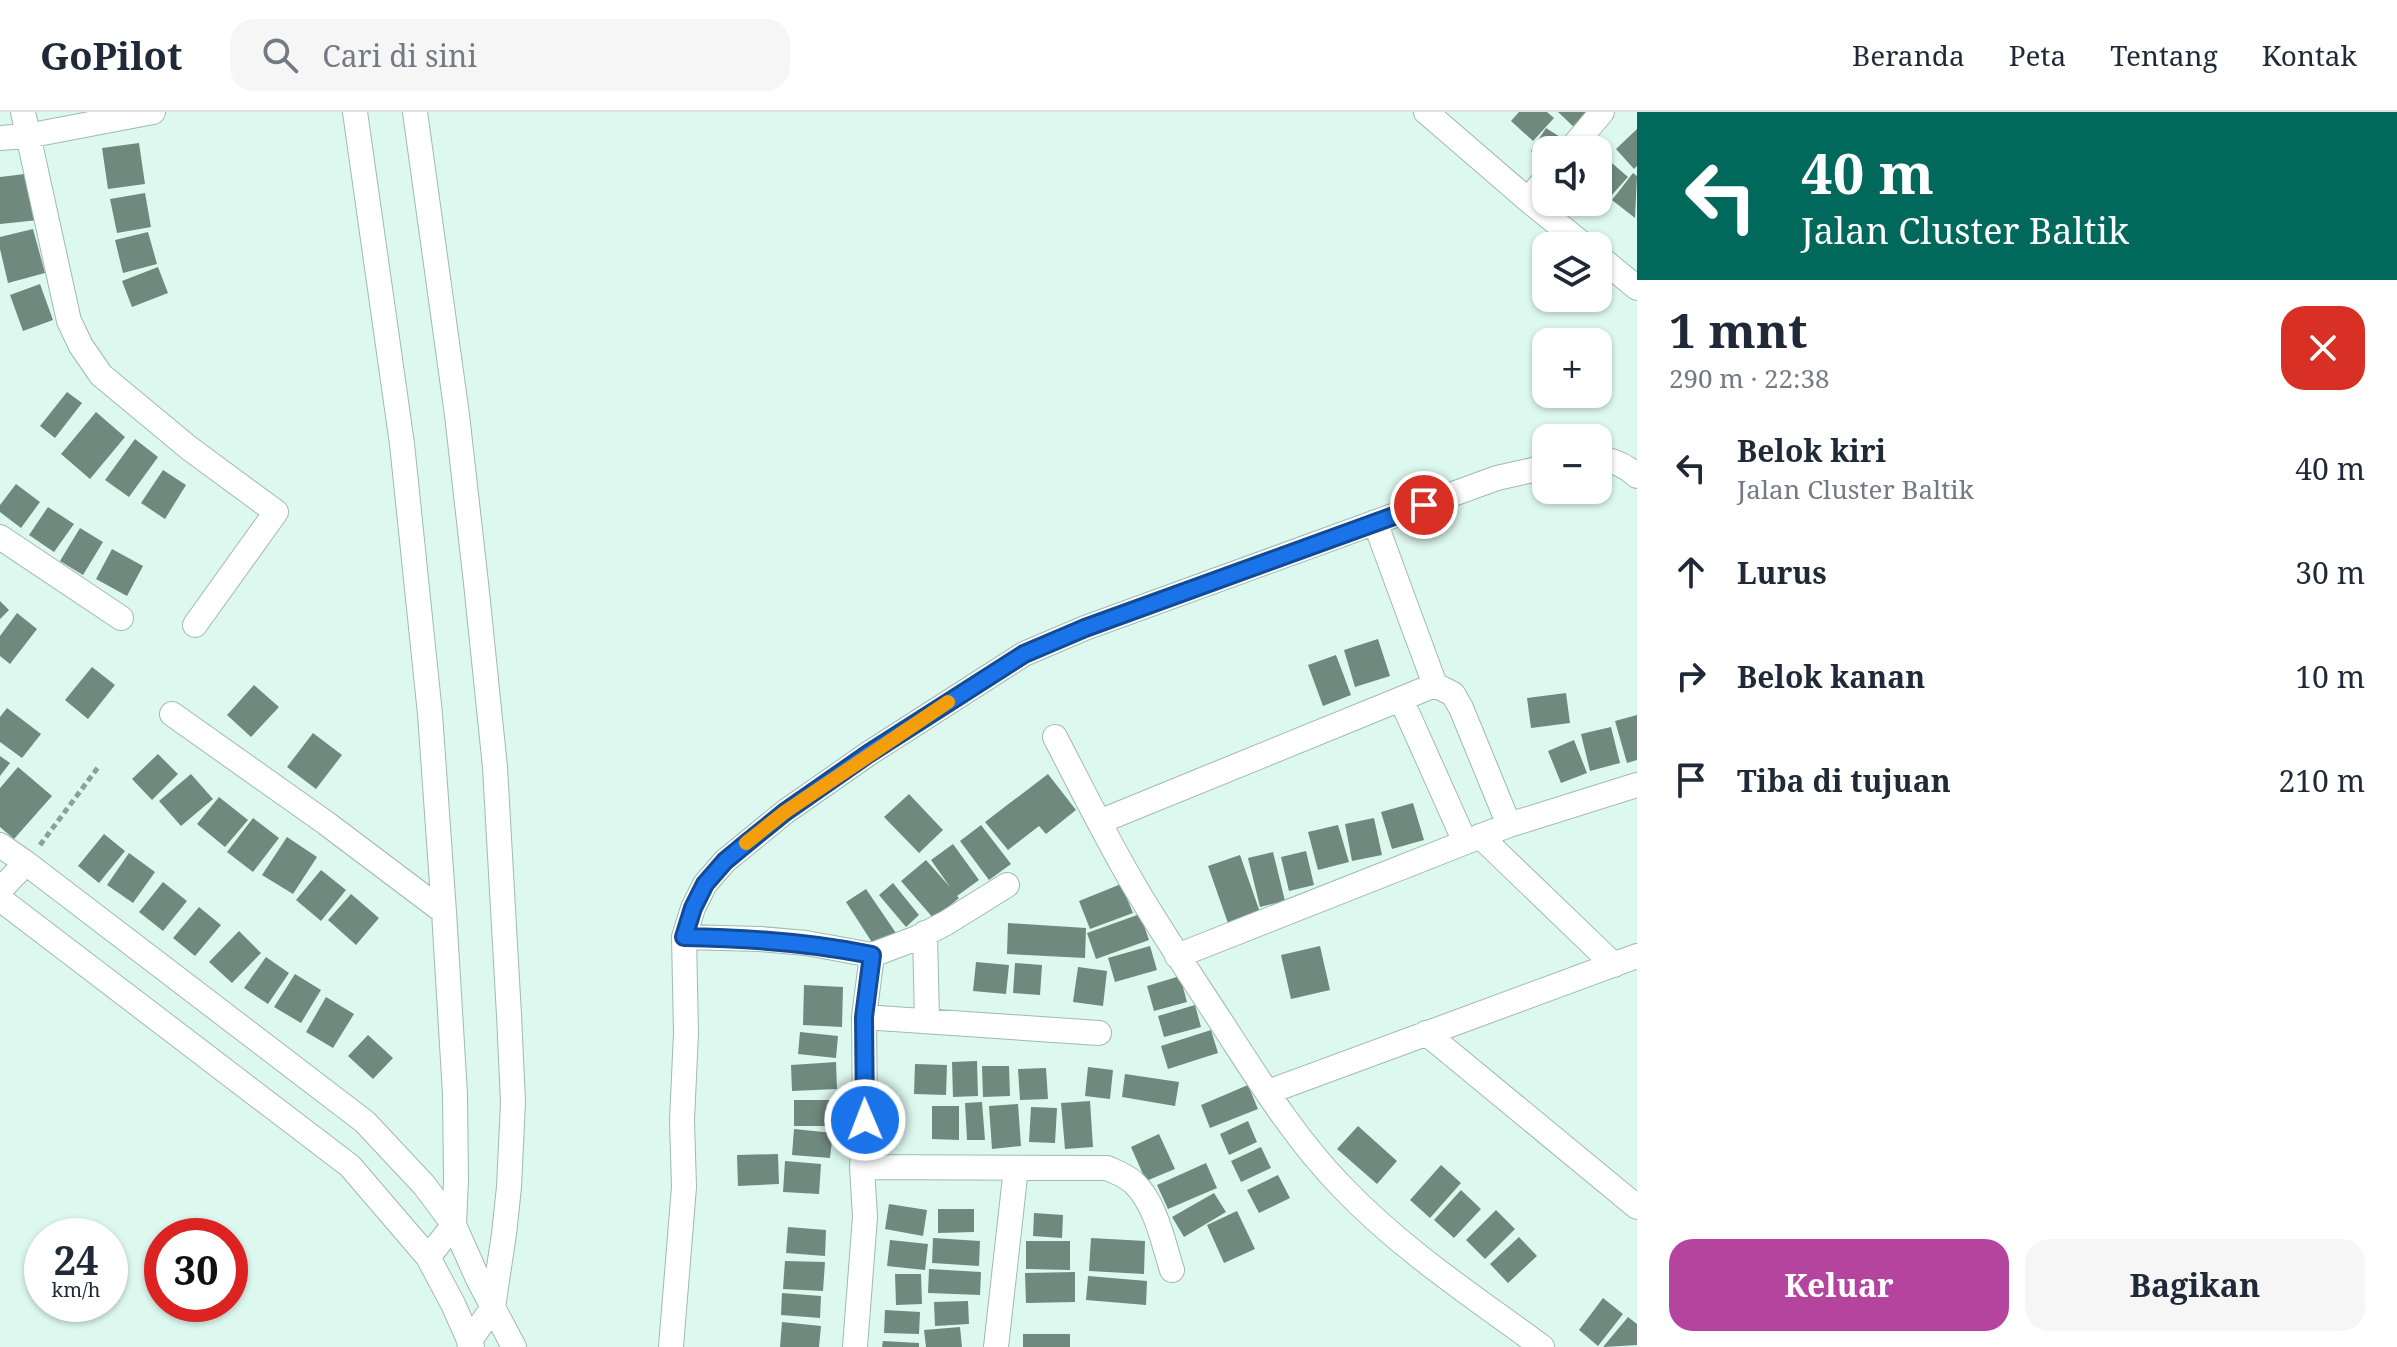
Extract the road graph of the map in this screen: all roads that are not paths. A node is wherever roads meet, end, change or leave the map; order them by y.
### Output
1 (153, 112) edge
2 (355, 112) edge
3 (415, 112) edge
4 (1426, 112) edge
5 (1602, 112) edge
6 (25, 124) edge
7 (1582, 136) edge
8 (0, 138) edge
9 (1532, 195) edge
10 (1528, 200) junction
11 (1568, 232) edge
12 (1612, 267) edge
13 (1637, 288) edge
14 (1612, 461) edge
15 (1532, 470) edge
16 (1637, 476) edge
17 (1375, 522) junction
18 (0, 537) edge
19 (121, 618) dead end
20 (195, 625) dead end
21 (1435, 685) junction
22 (1401, 699) junction
23 (172, 714) dead end
24 (1055, 737) dead end
25 (1637, 785) edge
26 (1099, 822) junction
27 (1509, 825) junction
28 (1472, 839) junction
29 (0, 845) edge
30 (26, 863) junction
31 (1007, 885) dead end
32 (0, 890) edge
33 (0, 899) edge
34 (444, 912) junction
35 (925, 933) junction
36 (684, 937) junction
37 (872, 955) junction
38 (1177, 956) junction
39 (1637, 956) edge
40 (1614, 965) junction
41 (864, 1017) junction
42 (927, 1021) junction
43 (1099, 1033) dead end
44 (1426, 1033) junction
45 (1268, 1092) junction
46 (862, 1167) junction
47 (1016, 1168) junction
48 (1637, 1207) edge
49 (454, 1225) junction
50 (428, 1257) junction
51 (1172, 1270) dead end
52 (493, 1307) junction
53 (470, 1344) edge
54 (514, 1347) edge
55 (671, 1347) edge
56 (855, 1347) edge
57 (996, 1347) edge
58 (1542, 1347) edge

1 - 6 street
2 - 34 street
3 - 52 street
4 - 10 street
5 - 7 street
6 - 8 street
6 - 20 street
9 - 10 street
10 - 11 street
12 - 13 street
14 - 16 street
15 - 17 street
17 - 21 street
17 - 36 street
18 - 19 street
21 - 22 street
21 - 27 street
22 - 26 street
22 - 28 street
23 - 34 street
24 - 26 street
25 - 27 street
26 - 38 street
27 - 28 street
28 - 38 street
28 - 40 street
29 - 30 street
30 - 32 street
30 - 49 street
31 - 35 street
33 - 50 street
34 - 49 street
35 - 37 street
35 - 42 street
36 - 37 street
36 - 55 street
37 - 41 street
38 - 45 street
39 - 40 street
40 - 44 street
41 - 42 street
41 - 46 street
42 - 43 street
44 - 45 street
44 - 48 street
45 - 58 street
46 - 47 street
46 - 56 street
47 - 51 street
47 - 57 street
49 - 50 street
49 - 52 street
50 - 53 street
52 - 53 street
52 - 54 street

